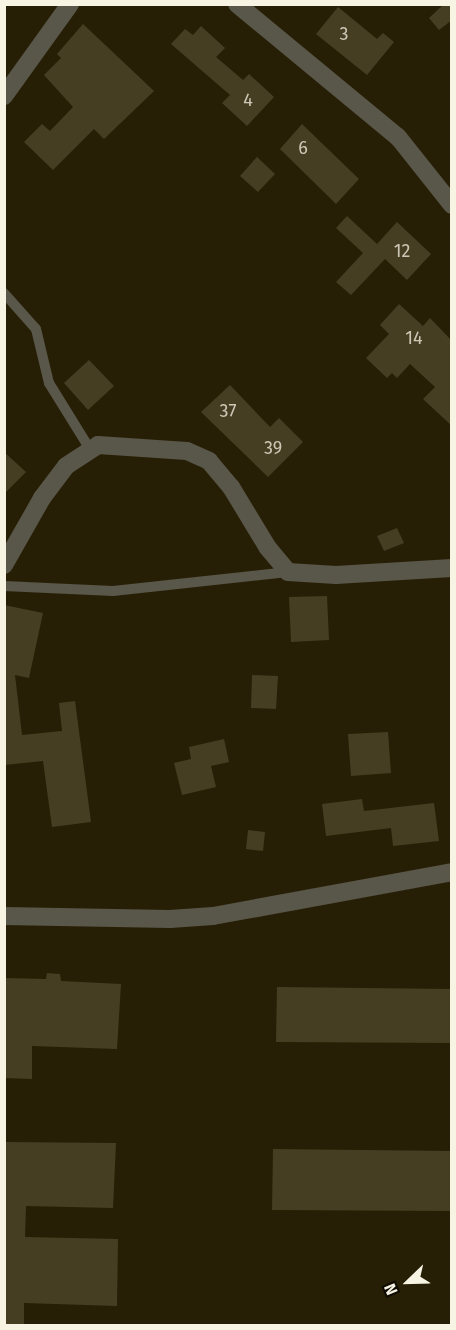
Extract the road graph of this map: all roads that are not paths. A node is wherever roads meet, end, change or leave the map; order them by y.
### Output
1 (70, 4) edge
2 (237, 4) edge
3 (4, 96) edge
4 (452, 205) edge
5 (4, 292) edge
6 (90, 449) junction
7 (4, 565) edge
8 (452, 568) edge
9 (288, 572) junction
10 (4, 586) edge
11 (452, 872) edge
12 (4, 916) edge

1 - 3 street
2 - 4 street
5 - 6 lane
6 - 7 street
6 - 9 street
8 - 9 street
9 - 10 lane
11 - 12 street

